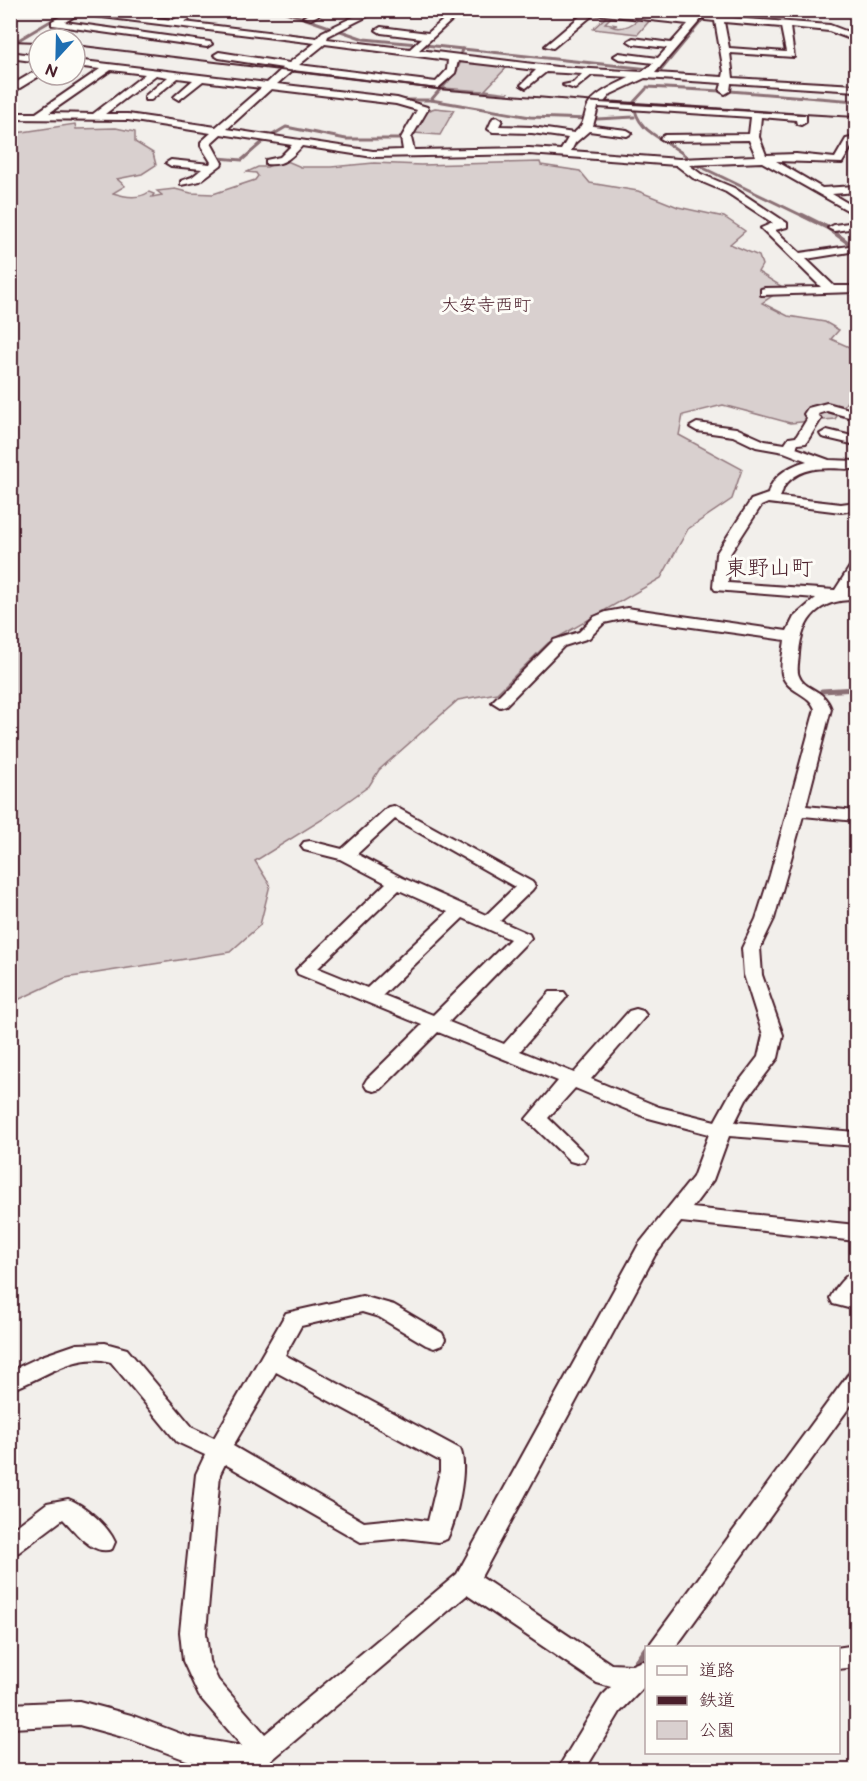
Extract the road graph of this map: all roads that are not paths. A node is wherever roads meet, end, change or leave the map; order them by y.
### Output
1 (200, 10) edge
2 (324, 10) edge
3 (376, 10) edge
4 (427, 10) edge
5 (580, 10) edge
6 (70, 11) edge
7 (98, 12) edge
8 (457, 12) edge
9 (591, 12) edge
10 (700, 16) edge
11 (308, 17) dead end
12 (360, 18) junction
13 (719, 19) junction
14 (176, 24) junction
15 (404, 24) dead end
16 (785, 24) junction
17 (647, 27) dead end
18 (334, 30) junction
19 (381, 30) dead end
20 (687, 32) junction
21 (430, 36) junction
22 (160, 37) junction
23 (856, 38) edge
24 (633, 41) dead end
25 (322, 42) junction
26 (207, 44) dead end
27 (419, 46) junction
28 (550, 46) dead end
29 (674, 46) junction
30 (723, 50) junction
31 (411, 53) junction
32 (219, 55) dead end
33 (458, 55) junction
34 (619, 56) dead end
35 (661, 61) junction
36 (87, 65) edge
37 (294, 67) junction
38 (109, 68) junction
39 (543, 69) junction
40 (652, 71) junction
41 (153, 73) junction
42 (589, 73) junction
43 (176, 76) junction
44 (200, 79) junction
45 (27, 80) edge
46 (581, 80) junction
47 (604, 82) dead end
48 (642, 82) junction
49 (526, 85) dead end
50 (568, 85) dead end
51 (269, 87) junction
52 (726, 88) junction
53 (856, 88) edge
54 (10, 91) edge
55 (713, 92) dead end
56 (179, 97) dead end
57 (856, 99) edge
58 (595, 104) junction
59 (225, 105) dead end
60 (246, 108) junction
61 (734, 112) junction
62 (757, 113) junction
63 (42, 114) junction
64 (99, 114) junction
65 (10, 116) edge
66 (129, 116) junction
67 (163, 119) junction
68 (497, 120) dead end
69 (10, 121) edge
70 (31, 122) junction
71 (801, 122) dead end
72 (10, 128) edge
73 (588, 128) junction
74 (220, 131) junction
75 (627, 133) dead end
76 (576, 136) junction
77 (753, 137) junction
78 (665, 138) dead end
79 (856, 140) edge
80 (299, 144) junction
81 (409, 153) junction
82 (565, 153) junction
83 (763, 158) junction
84 (270, 162) dead end
85 (679, 162) junction
86 (171, 163) dead end
87 (213, 167) junction
88 (185, 183) dead end
89 (856, 189) edge
90 (818, 191) junction
91 (856, 212) edge
92 (856, 225) edge
93 (834, 228) dead end
94 (856, 248) edge
95 (797, 257) junction
96 (856, 289) edge
97 (835, 290) junction
98 (765, 292) dead end
99 (856, 304) edge
100 (856, 415) edge
101 (698, 427) dead end
102 (827, 434) dead end
103 (856, 441) edge
104 (788, 449) junction
105 (828, 462) junction
106 (856, 465) edge
107 (766, 499) junction
108 (856, 506) edge
109 (856, 568) edge
110 (840, 594) junction
111 (856, 596) edge
112 (793, 636) junction
113 (500, 702) dead end
114 (796, 810) junction
115 (856, 816) edge
116 (310, 846) dead end
117 (346, 855) junction
118 (397, 882) junction
119 (461, 910) junction
120 (489, 922) junction
121 (370, 996) junction
122 (557, 996) dead end
123 (636, 1015) dead end
124 (435, 1023) junction
125 (507, 1053) junction
126 (574, 1081) junction
127 (374, 1084) dead end
128 (721, 1129) junction
129 (856, 1139) edge
130 (577, 1156) dead end
131 (675, 1215) junction
132 (856, 1233) edge
133 (856, 1279) edge
134 (856, 1302) edge
135 (434, 1339) dead end
136 (272, 1359) junction
137 (856, 1380) edge
138 (10, 1381) edge
139 (218, 1452) junction
140 (103, 1542) dead end
141 (10, 1545) edge
142 (466, 1581) junction
143 (661, 1646) edge
144 (856, 1656) edge
145 (840, 1658) edge
146 (644, 1673) edge
147 (10, 1716) edge
148 (252, 1761) edge
149 (570, 1770) edge

1 - 14 street
2 - 11 street
3 - 12 street
4 - 8 street
5 - 9 street
6 - 7 street
6 - 22 street
7 - 14 street
8 - 21 street
9 - 10 street
9 - 28 street
10 - 13 street
10 - 20 street
12 - 15 street
12 - 18 street
13 - 16 street
13 - 30 street
14 - 22 street
14 - 25 street
16 - 23 street
16 - 30 street
17 - 20 street
18 - 25 street
18 - 27 street
19 - 21 street
20 - 29 street
21 - 27 street
22 - 26 street
24 - 29 street
25 - 31 street
25 - 37 street
27 - 31 street
27 - 33 street
29 - 35 street
30 - 52 street
31 - 33 street
32 - 37 street
33 - 37 street
33 - 39 street
33 - 40 street
34 - 35 street
35 - 40 street
36 - 38 street
37 - 51 street
38 - 41 street
38 - 63 street
39 - 42 street
39 - 49 street
40 - 48 street
41 - 43 street
41 - 64 street
42 - 46 street
42 - 48 street
43 - 44 street
43 - 66 street
44 - 51 street
44 - 56 street
45 - 54 street
46 - 47 street
46 - 50 street
48 - 52 street
48 - 58 street
51 - 60 street
51 - 81 street
52 - 53 street
52 - 55 street
52 - 57 street
52 - 61 street
58 - 61 street
58 - 73 street
59 - 60 street
60 - 74 street
61 - 62 street
62 - 71 street
62 - 77 street
63 - 64 street
63 - 65 street
64 - 66 street
66 - 67 street
67 - 70 street
67 - 74 street
68 - 76 street
69 - 70 street
70 - 72 street
73 - 75 street
73 - 76 street
74 - 80 street
74 - 87 street
76 - 82 street
77 - 78 street
77 - 83 street
79 - 83 street
80 - 81 street
80 - 84 street
81 - 82 street
82 - 85 street
83 - 85 street
83 - 90 street
85 - 95 street
86 - 87 street
87 - 88 street
89 - 90 street
90 - 91 street
92 - 93 street
94 - 95 street
95 - 97 street
96 - 97 street
97 - 98 street
97 - 99 street
100 - 104 street
101 - 104 street
102 - 103 street
104 - 105 street
105 - 106 street
105 - 107 street
107 - 108 street
107 - 110 street
109 - 110 street
110 - 111 street
110 - 112 street
112 - 113 street
112 - 114 street
114 - 115 street
114 - 128 street
116 - 117 street
117 - 118 street
117 - 120 street
118 - 119 street
118 - 121 street
119 - 120 street
119 - 121 street
120 - 124 street
121 - 124 street
122 - 125 street
123 - 126 street
124 - 125 street
124 - 127 street
125 - 126 street
126 - 128 street
126 - 130 street
128 - 129 street
128 - 131 street
131 - 132 street
131 - 142 street
133 - 134 street
135 - 136 street
136 - 139 street
136 - 139 street
137 - 143 street
138 - 139 street
139 - 148 street
140 - 141 street
142 - 146 street
142 - 148 street
144 - 145 street
146 - 149 street
147 - 148 street

